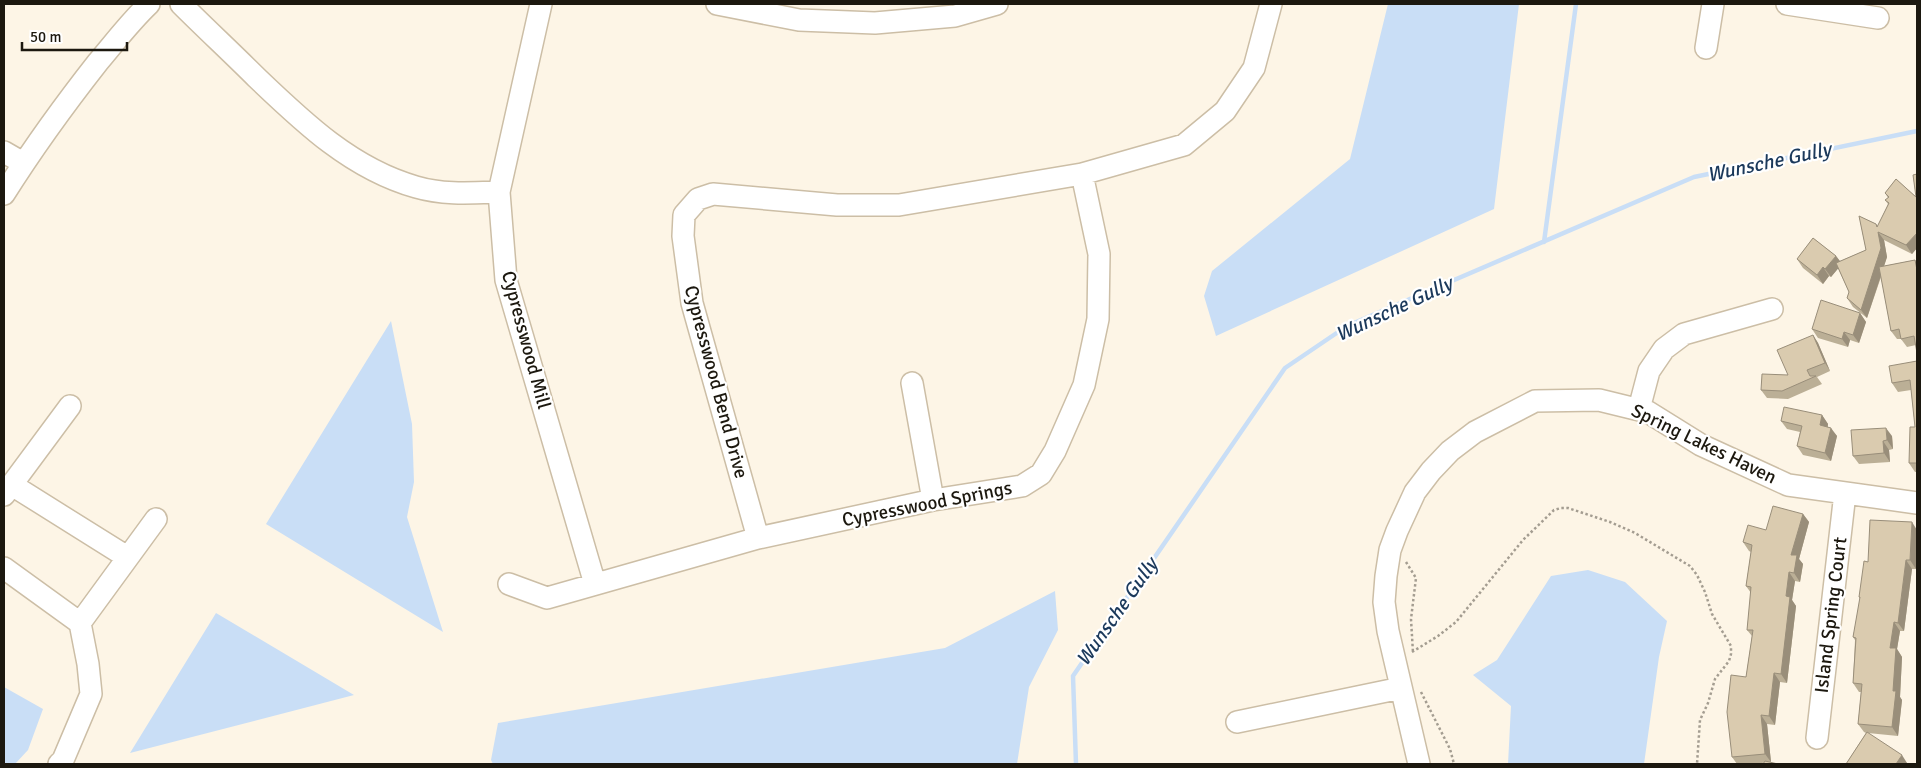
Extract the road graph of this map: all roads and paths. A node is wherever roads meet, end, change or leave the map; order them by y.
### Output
1 (149, 4) edge
2 (181, 4) edge
3 (541, 4) edge
4 (716, 4) edge
5 (997, 4) edge
6 (1271, 4) edge
7 (1713, 4) edge
8 (1788, 4) edge
9 (1811, 6) edge
10 (1878, 18) dead end
11 (1706, 48) dead end
12 (4, 152) edge
13 (23, 163) junction
14 (1082, 174) junction
15 (499, 192) junction
16 (4, 194) edge
17 (1772, 309) dead end
18 (912, 383) dead end
19 (70, 406) dead end
20 (1639, 409) junction
21 (8, 490) edge
22 (1845, 493) junction
23 (933, 500) junction
24 (1917, 503) edge
25 (156, 519) dead end
26 (758, 538) junction
27 (1405, 555) dead end
28 (127, 557) junction
29 (4, 568) edge
30 (509, 584) dead end
31 (595, 584) junction
32 (80, 623) junction
33 (1412, 652) junction
34 (1414, 660) dead end
35 (1409, 687) junction
36 (1237, 722) dead end
37 (1817, 738) dead end
38 (59, 764) edge
39 (1420, 764) edge
40 (1454, 764) edge
41 (1697, 764) edge

1 - 13 street
2 - 15 street
3 - 15 street, Cypresswood Mill
4 - 5 street
6 - 14 street
7 - 11 street
8 - 9 street
9 - 10 street
12 - 13 street
13 - 16 street
14 - 23 street, Cypresswood Springs
14 - 26 street, Cypresswood Bend Drive
15 - 31 street, Cypresswood Mill
17 - 20 street
18 - 23 street
19 - 21 street
20 - 22 street, Spring Lakes Haven
20 - 35 street, Spring Lakes Haven
21 - 28 street
22 - 24 street, Spring Lakes Haven
22 - 37 street, Island Spring Court
23 - 26 street, Cypresswood Springs
25 - 28 street
26 - 31 street, Cypresswood Springs
27 - 33 path
28 - 32 street
29 - 32 street
30 - 31 street, Cypresswood Springs
32 - 38 street
33 - 34 path
33 - 41 path
35 - 36 street
35 - 39 street, Spring Lakes Haven
35 - 40 path

